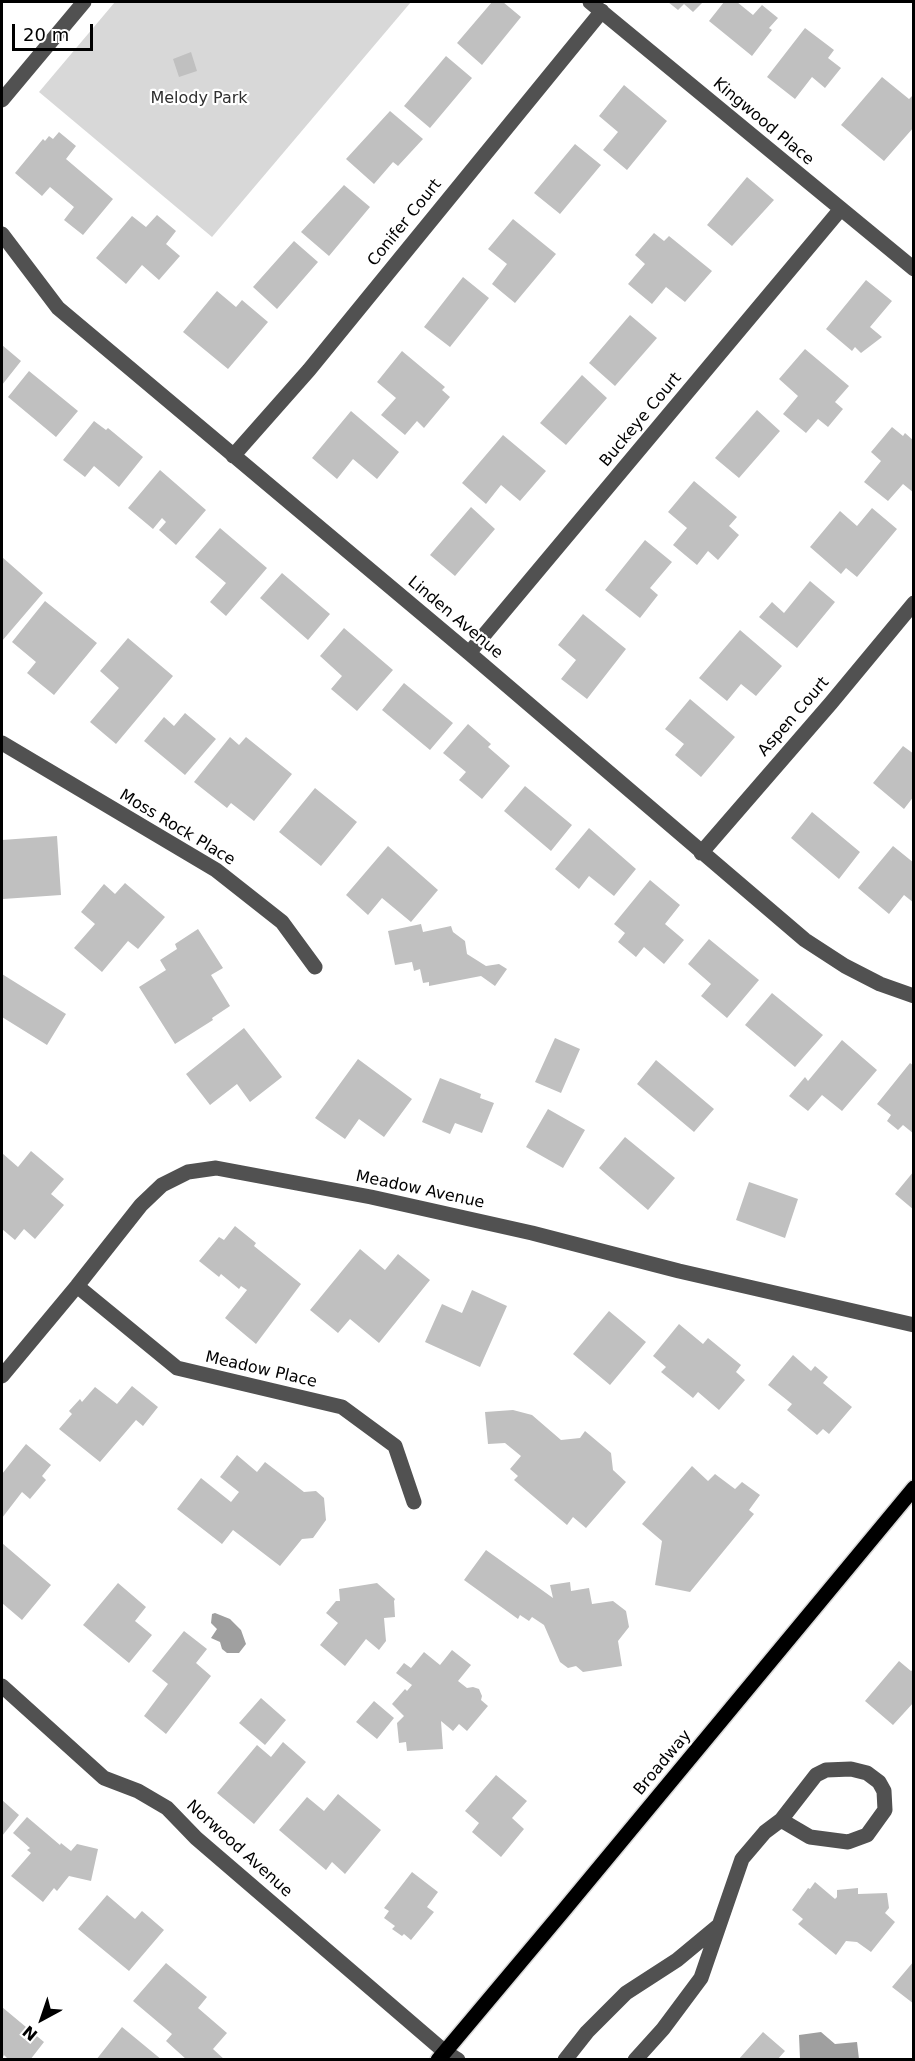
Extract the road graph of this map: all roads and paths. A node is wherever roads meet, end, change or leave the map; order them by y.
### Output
1 (84, 2) edge
2 (596, 6) edge
3 (2, 100) edge
4 (840, 210) junction
5 (2, 234) edge
6 (914, 269) edge
7 (233, 456) junction
8 (914, 603) edge
9 (469, 653) junction
10 (2, 743) edge
11 (701, 853) junction
12 (315, 967) dead end
13 (914, 996) edge
14 (77, 1286) junction
15 (914, 1325) edge
16 (2, 1376) edge
17 (914, 1488) edge
18 (414, 1502) dead end
19 (2, 1686) edge
20 (781, 1820) junction
21 (718, 1926) junction
22 (447, 2057) edge
23 (565, 2060) edge
24 (635, 2060) edge

1 - 3 street
2 - 4 street, Kingwood Place
2 - 7 street, Conifer Court
4 - 6 street, Kingwood Place
4 - 9 street, Buckeye Court
5 - 7 street, Linden Avenue
7 - 9 street, Linden Avenue
8 - 11 street, Aspen Court
9 - 11 street, Linden Avenue
10 - 12 street, Moss Rock Place
11 - 13 street, Linden Avenue
14 - 15 street, Meadow Avenue
14 - 16 street, Meadow Avenue
14 - 18 street, Meadow Place
17 - 22 main road, Broadway
19 - 22 street, Norwood Avenue
20 - 20 street
20 - 21 street
21 - 23 street
21 - 24 street

